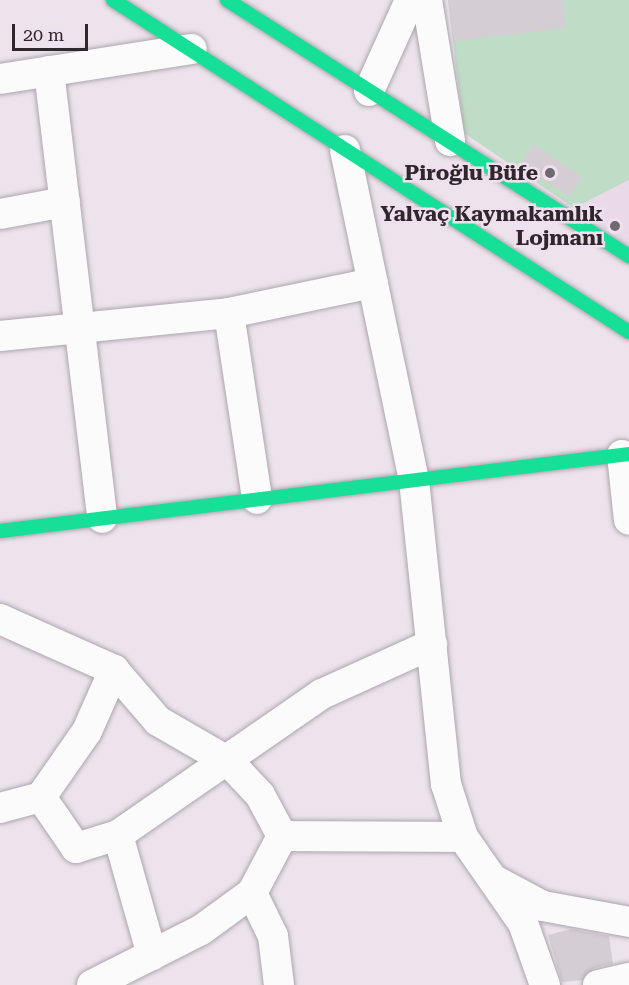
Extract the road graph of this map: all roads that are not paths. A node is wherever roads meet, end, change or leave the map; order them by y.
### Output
1 (113, 0) edge
2 (227, 0) edge
3 (410, 0) edge
4 (427, 0) edge
5 (192, 49) junction
6 (49, 70) junction
7 (0, 79) edge
8 (369, 91) junction
9 (450, 141) junction
10 (345, 150) junction
11 (65, 202) junction
12 (0, 214) edge
13 (629, 256) edge
14 (373, 282) junction
15 (229, 313) junction
16 (79, 325) junction
17 (629, 332) edge
18 (0, 336) edge
19 (627, 454) edge
20 (414, 480) junction
21 (257, 499) junction
22 (102, 518) junction
23 (629, 520) edge
24 (0, 531) edge
25 (0, 619) edge
26 (432, 644) junction
27 (114, 670) junction
28 (229, 762) junction
29 (40, 797) junction
30 (0, 808) edge
31 (118, 835) junction
32 (282, 836) junction
33 (463, 837) junction
34 (492, 879) junction
35 (252, 893) junction
36 (629, 922) edge
37 (152, 955) junction
38 (629, 978) edge
39 (92, 985) edge
40 (279, 985) edge
41 (545, 985) edge
42 (598, 985) edge

1 - 5 main road
2 - 8 main road
3 - 8 street
4 - 9 street
5 - 6 street
5 - 10 main road
6 - 7 street
6 - 11 street
8 - 9 main road
9 - 13 main road
10 - 14 street
10 - 17 main road
11 - 12 street
11 - 16 street
14 - 15 street
14 - 20 street
15 - 16 street
15 - 21 street
16 - 18 street
16 - 22 street
19 - 20 main road
19 - 23 street
20 - 21 main road
20 - 26 street
21 - 22 main road
22 - 24 main road
25 - 27 street
26 - 28 street
26 - 33 street
27 - 28 street
27 - 29 street
28 - 31 street
28 - 32 street
29 - 30 street
29 - 31 street
31 - 37 street
32 - 33 street
32 - 35 street
33 - 34 street
34 - 36 street
34 - 41 street
35 - 37 street
35 - 40 street
37 - 39 street
38 - 42 street

